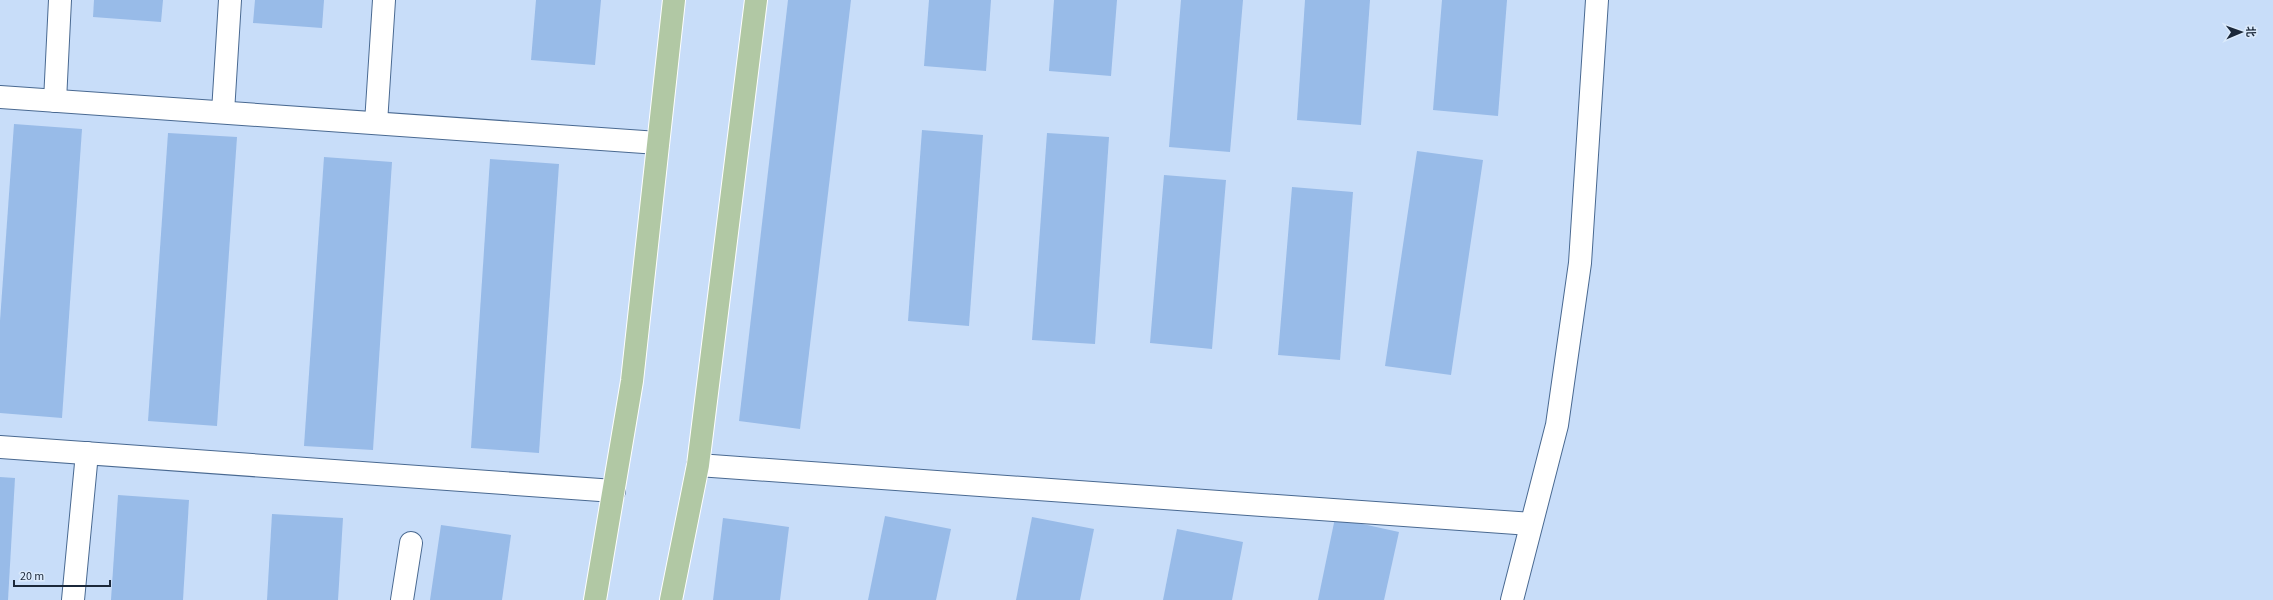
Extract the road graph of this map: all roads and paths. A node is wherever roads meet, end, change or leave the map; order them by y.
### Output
1 (60, 0) edge
2 (230, 0) edge
3 (384, 0) edge
4 (674, 0) edge
5 (756, 0) edge
6 (1597, 0) edge
7 (0, 97) edge
8 (54, 101) junction
9 (223, 112) junction
10 (376, 123) junction
11 (658, 143) junction
12 (0, 447) edge
13 (86, 453) junction
14 (698, 465) junction
15 (614, 491) junction
16 (1532, 524) junction
17 (411, 543) dead end
18 (73, 600) edge
19 (402, 600) edge
20 (595, 600) edge
21 (671, 600) edge
22 (1512, 600) edge

1 - 8 street
2 - 9 street
3 - 10 street
4 - 11 main road
5 - 14 main road
6 - 16 street
7 - 8 street
8 - 9 street
9 - 10 street
10 - 11 street
11 - 15 main road
12 - 13 street
13 - 15 street
13 - 18 street
14 - 16 street
14 - 21 main road
15 - 20 main road
16 - 22 street
17 - 19 street

